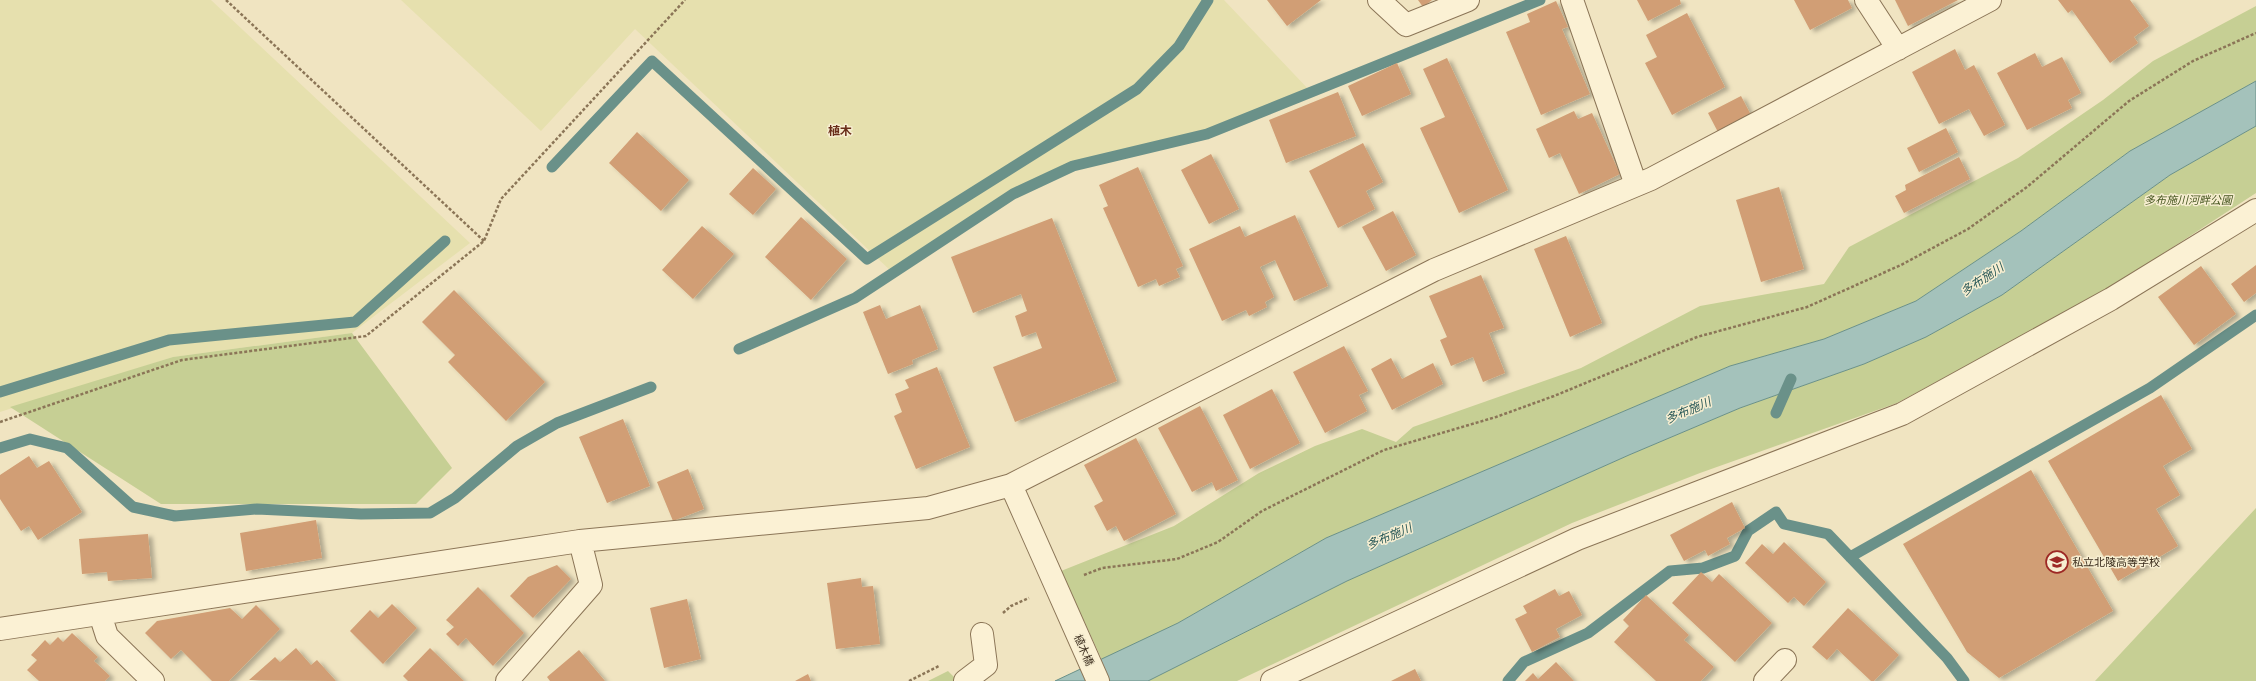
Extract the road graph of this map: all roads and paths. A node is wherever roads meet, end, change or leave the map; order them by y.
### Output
1 (226, 0) edge
2 (685, 0) edge
3 (1379, 0) edge
4 (1468, 0) edge
5 (1866, 0) edge
6 (1990, 0) edge
7 (1573, 1) edge
8 (2256, 33) edge
9 (1898, 49) junction
10 (1636, 185) junction
11 (2256, 210) edge
12 (484, 241) junction
13 (0, 422) edge
14 (1011, 486) junction
15 (580, 542) junction
16 (1055, 586) junction
17 (100, 614) junction
18 (0, 628) edge
19 (982, 634) dead end
20 (1785, 660) dead end
21 (153, 681) edge
22 (507, 681) edge
23 (965, 681) edge
24 (1098, 681) edge
25 (1272, 681) edge
26 (1765, 681) edge

1 - 12 path
2 - 12 path
3 - 4 street
5 - 9 street
6 - 9 street
7 - 10 street
8 - 16 path
9 - 10 street
10 - 14 street
11 - 25 street
12 - 13 path
14 - 15 street
14 - 16 street, 植木橋
15 - 17 street
15 - 22 street
16 - 24 street, 植木橋
17 - 18 street
17 - 21 street
19 - 23 street
20 - 26 street

